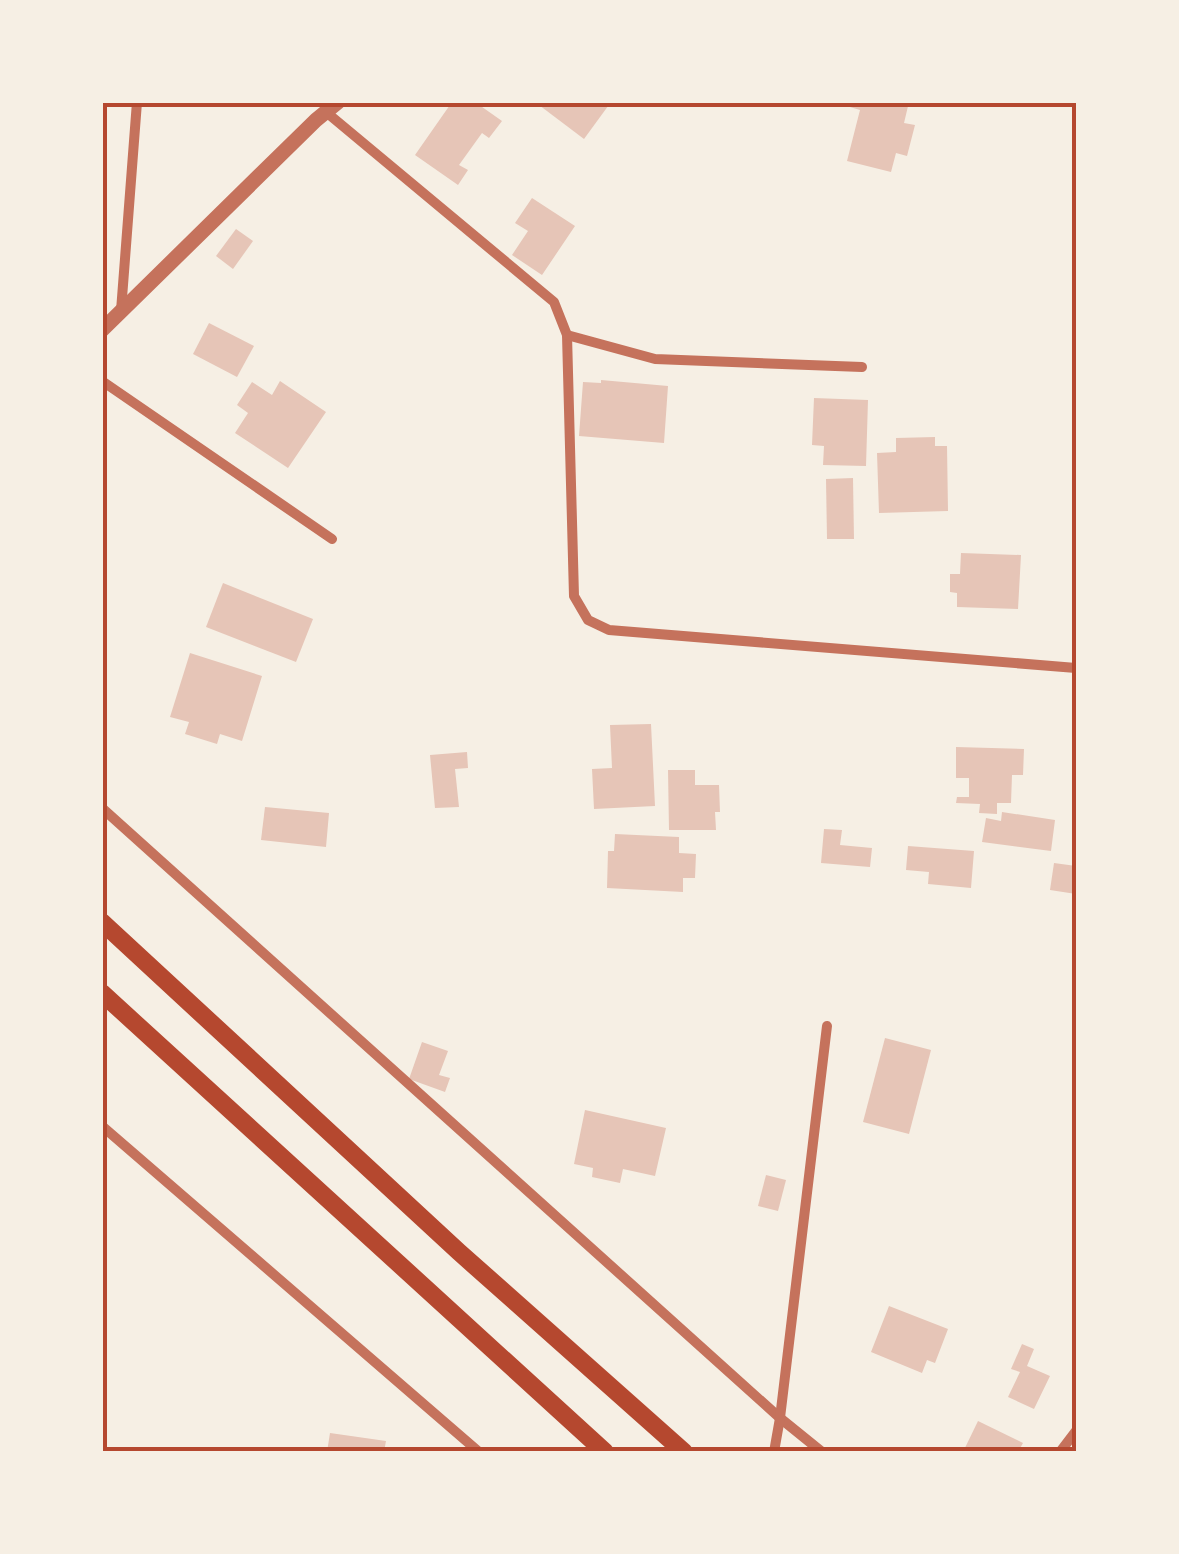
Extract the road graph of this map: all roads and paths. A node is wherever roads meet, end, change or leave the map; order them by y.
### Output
1 (137, 102) edge
2 (332, 107) edge
3 (121, 311) junction
4 (102, 330) edge
5 (567, 335) junction
6 (862, 367) dead end
7 (102, 381) edge
8 (332, 539) dead end
9 (1076, 668) edge
10 (102, 808) edge
11 (102, 922) edge
12 (102, 992) edge
13 (827, 1026) dead end
14 (102, 1126) edge
15 (780, 1418) junction
16 (1076, 1431) edge
17 (480, 1452) edge
18 (605, 1452) edge
19 (684, 1452) edge
20 (774, 1452) edge
21 (822, 1452) edge
22 (1060, 1452) edge

1 - 3 street
2 - 3 street
2 - 5 street
3 - 4 street
5 - 6 street
5 - 9 street
7 - 8 street
10 - 15 street
11 - 19 main road
12 - 18 main road
13 - 15 street
14 - 17 street
15 - 20 street
15 - 21 street
16 - 22 street

